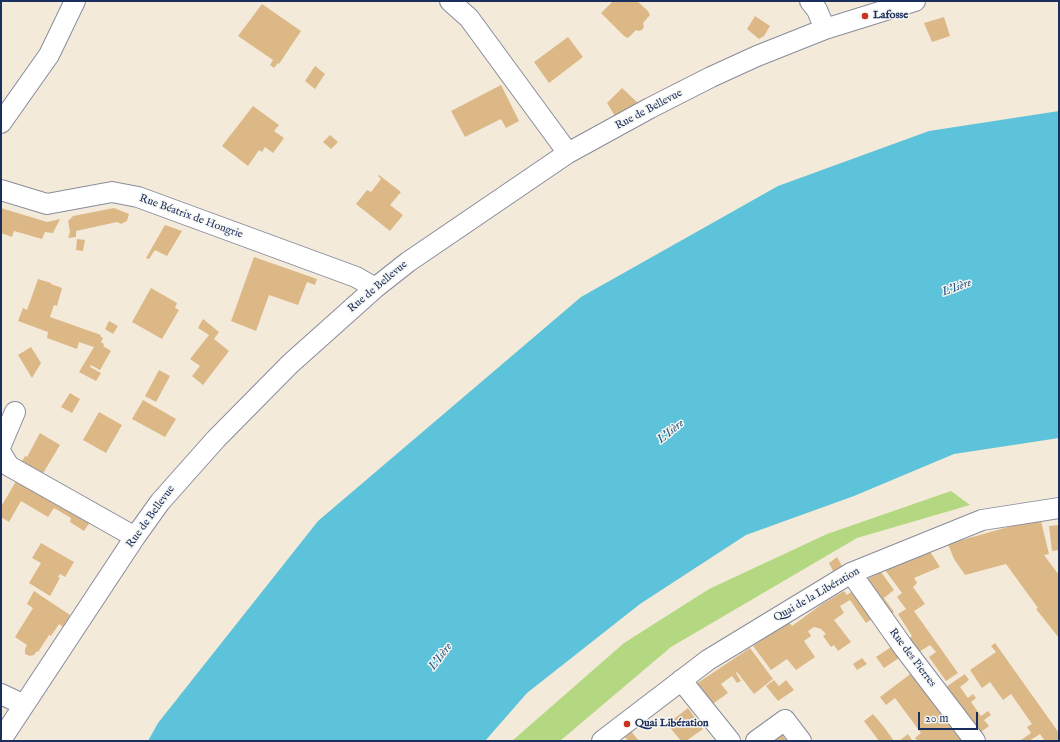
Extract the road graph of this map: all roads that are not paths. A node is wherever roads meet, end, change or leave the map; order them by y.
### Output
1 (75, 1) edge
2 (450, 1) edge
3 (810, 1) edge
4 (902, 3) edge
5 (825, 29) junction
6 (1, 123) edge
7 (568, 153) junction
8 (1, 190) edge
9 (374, 288) junction
10 (15, 412) dead end
11 (1, 445) edge
12 (1, 453) edge
13 (1059, 508) edge
14 (135, 537) junction
15 (851, 573) junction
16 (681, 680) junction
17 (1, 694) edge
18 (24, 705) junction
19 (1, 740) edge
20 (602, 741) edge
21 (730, 741) edge
22 (756, 741) edge
23 (801, 741) edge
24 (975, 741) edge

1 - 6 street
2 - 7 street
3 - 5 street
4 - 5 street, Rue de Bellevue
5 - 7 street, Rue de Bellevue
7 - 9 street, Rue de Bellevue
8 - 9 street, Rue Béatrix de Hongrie
9 - 14 street, Rue de Bellevue
10 - 11 street
12 - 14 street
13 - 15 street, Quai de la Libération
14 - 18 street, Rue de Bellevue
15 - 16 street, Quai de la Libération
15 - 24 street, Rue des Pierres
16 - 20 street, Quai de la Libération
16 - 21 street
17 - 18 street
18 - 19 street, Rue de Bellevue
22 - 23 street

